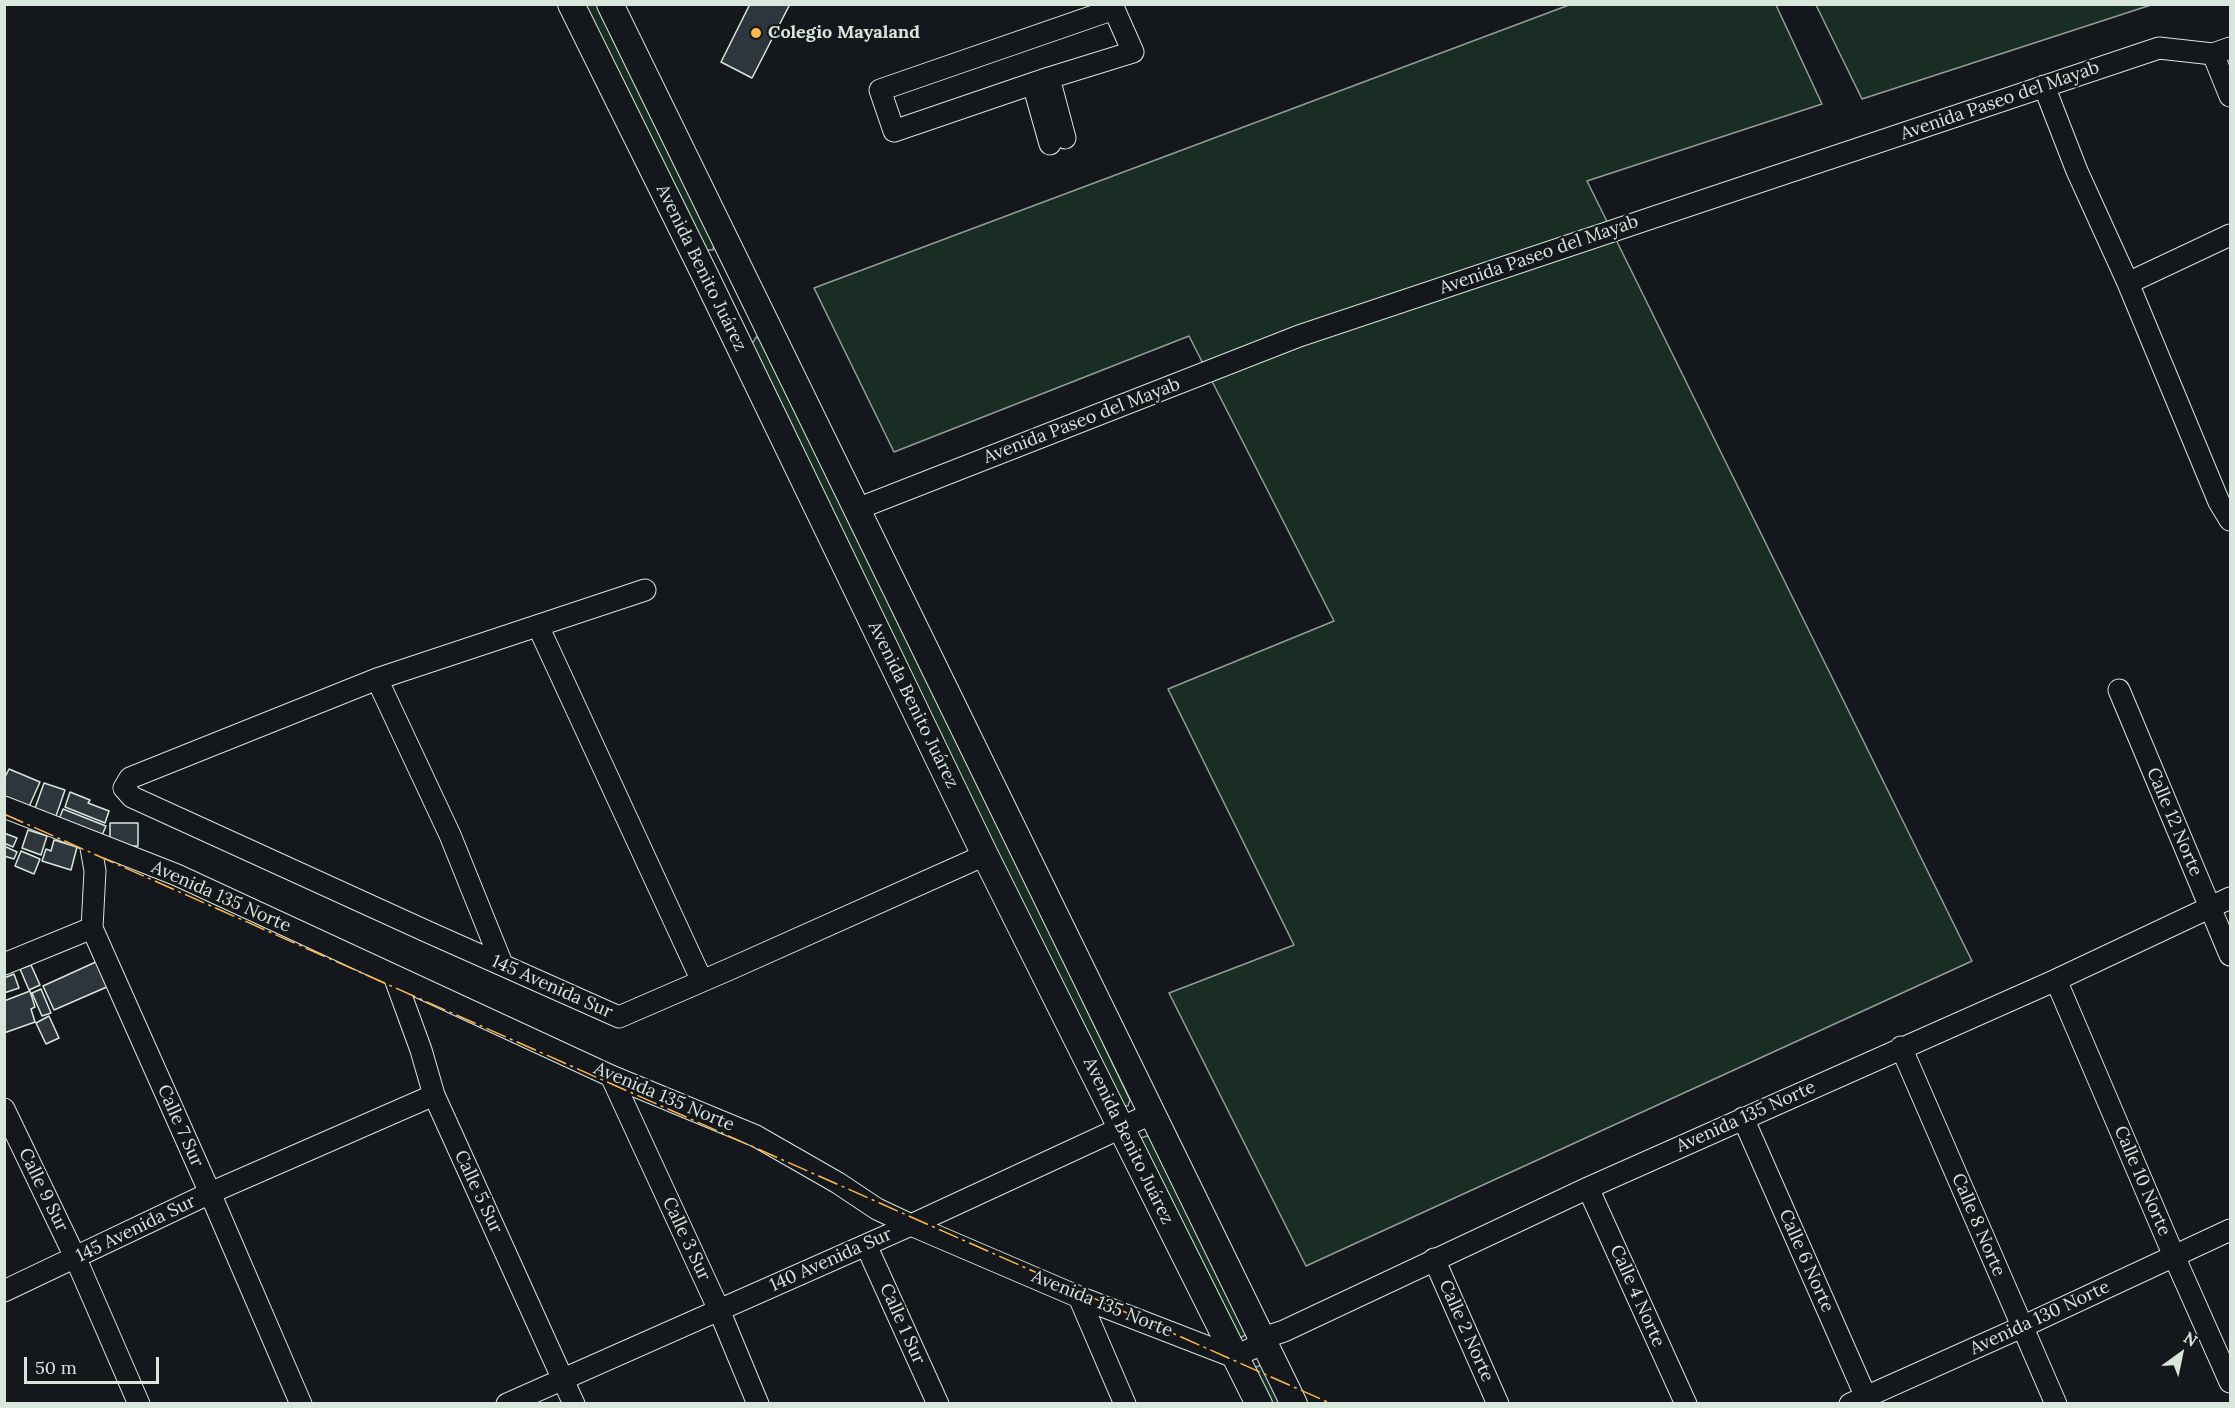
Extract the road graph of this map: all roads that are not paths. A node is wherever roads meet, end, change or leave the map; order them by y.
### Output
1 (571, 4) edge
2 (610, 4) edge
3 (2222, 51) edge
4 (1041, 81) junction
5 (2044, 86) junction
6 (2230, 96) edge
7 (1057, 141) dead end
8 (2230, 235) edge
9 (2128, 283) junction
10 (857, 509) junction
11 (2230, 520) edge
12 (645, 590) dead end
13 (538, 626) junction
14 (377, 679) junction
15 (2119, 690) dead end
16 (4, 807) edge
17 (90, 842) junction
18 (985, 855) junction
19 (2230, 898) edge
20 (2210, 907) junction
21 (92, 928) junction
22 (2230, 955) edge
23 (4, 964) edge
24 (502, 964) junction
25 (394, 976) junction
26 (2056, 980) junction
27 (702, 981) junction
28 (1901, 1047) junction
29 (611, 1076) junction
30 (434, 1095) junction
31 (4, 1109) edge
32 (1153, 1113) junction
33 (1743, 1118) junction
34 (1122, 1127) junction
35 (1588, 1188) junction
36 (210, 1193) junction
37 (911, 1225) junction
38 (2230, 1230) edge
39 (866, 1245) junction
40 (2174, 1256) junction
41 (76, 1259) junction
42 (1434, 1259) junction
43 (4, 1292) edge
44 (1079, 1297) junction
45 (719, 1310) junction
46 (2022, 1327) junction
47 (1263, 1338) junction
48 (1234, 1357) junction
49 (563, 1379) junction
50 (2230, 1382) edge
51 (1861, 1401) edge
52 (1255, 1402) edge
53 (139, 1404) edge
54 (301, 1404) edge
55 (507, 1404) edge
56 (574, 1404) edge
57 (758, 1404) edge
58 (938, 1404) edge
59 (1125, 1404) edge
60 (1294, 1404) edge
61 (1498, 1404) edge
62 (1686, 1404) edge
63 (2055, 1404) edge

1 - 18 main road, Avenida Benito Juárez
2 - 10 main road, Avenida Benito Juárez
3 - 5 street, Avenida Paseo del Mayab
3 - 6 street
4 - 4 street
4 - 7 street
5 - 9 street
5 - 10 street, Avenida Paseo del Mayab
8 - 9 street
9 - 11 street
10 - 32 main road, Avenida Benito Juárez
12 - 13 street
13 - 14 street
13 - 27 street
14 - 24 street
14 - 24 street, 145 Avenida Sur
15 - 20 street, Calle 12 Norte
16 - 17 street, Avenida 135 Norte
17 - 21 street, Calle 7 Sur
17 - 25 street, Avenida 135 Norte
18 - 27 street, 145 Avenida Sur
18 - 34 main road, Avenida Benito Juárez
19 - 20 street, Avenida 135 Norte
20 - 22 street, Calle 12 Norte
20 - 26 street, Avenida 135 Norte
21 - 23 street
21 - 36 street, Calle 7 Sur
24 - 27 street, 145 Avenida Sur
25 - 29 street, Avenida 135 Norte
25 - 30 street, Calle 5 Sur
26 - 28 street, Avenida 135 Norte
26 - 40 street, Calle 10 Norte
28 - 33 street, Avenida 135 Norte
28 - 46 street, Calle 8 Norte
29 - 37 street, Avenida 135 Norte
29 - 45 street, Calle 3 Sur
30 - 36 street, 145 Avenida Sur
30 - 49 street, Calle 5 Sur
31 - 41 street, Calle 9 Sur
32 - 34 street, 140 Avenida Sur
32 - 47 main road, Avenida Benito Juárez
33 - 35 street, Avenida 135 Norte
33 - 51 street, Calle 6 Norte
34 - 37 street, 140 Avenida Sur
34 - 48 main road, Avenida Benito Juárez
35 - 42 street, Avenida 135 Norte
35 - 62 street, Calle 4 Norte
36 - 41 street, 145 Avenida Sur
36 - 54 street, Calle 7 Sur
37 - 39 street, 140 Avenida Sur
37 - 44 street, Avenida 135 Norte
38 - 40 street, Avenida 130 Norte
39 - 45 street, 140 Avenida Sur
39 - 58 street, Calle 1 Sur
40 - 46 street, Avenida 130 Norte
40 - 50 street, Calle 10 Norte
41 - 43 street, 145 Avenida Sur
41 - 53 street, Calle 9 Sur
42 - 47 street, Avenida 135 Norte
42 - 61 street, Calle 2 Norte
44 - 48 street, Avenida 135 Norte
44 - 59 street
45 - 49 street, 140 Avenida Sur
45 - 57 street, Calle 3 Sur
46 - 51 street, Avenida 130 Norte
46 - 63 street, Calle 8 Norte
47 - 48 street, Avenida 135 Norte
47 - 60 main road, Avenida Benito Juárez
48 - 52 main road, Avenida Benito Juárez
49 - 55 street, 140 Avenida Sur
49 - 56 street, Calle 5 Sur

